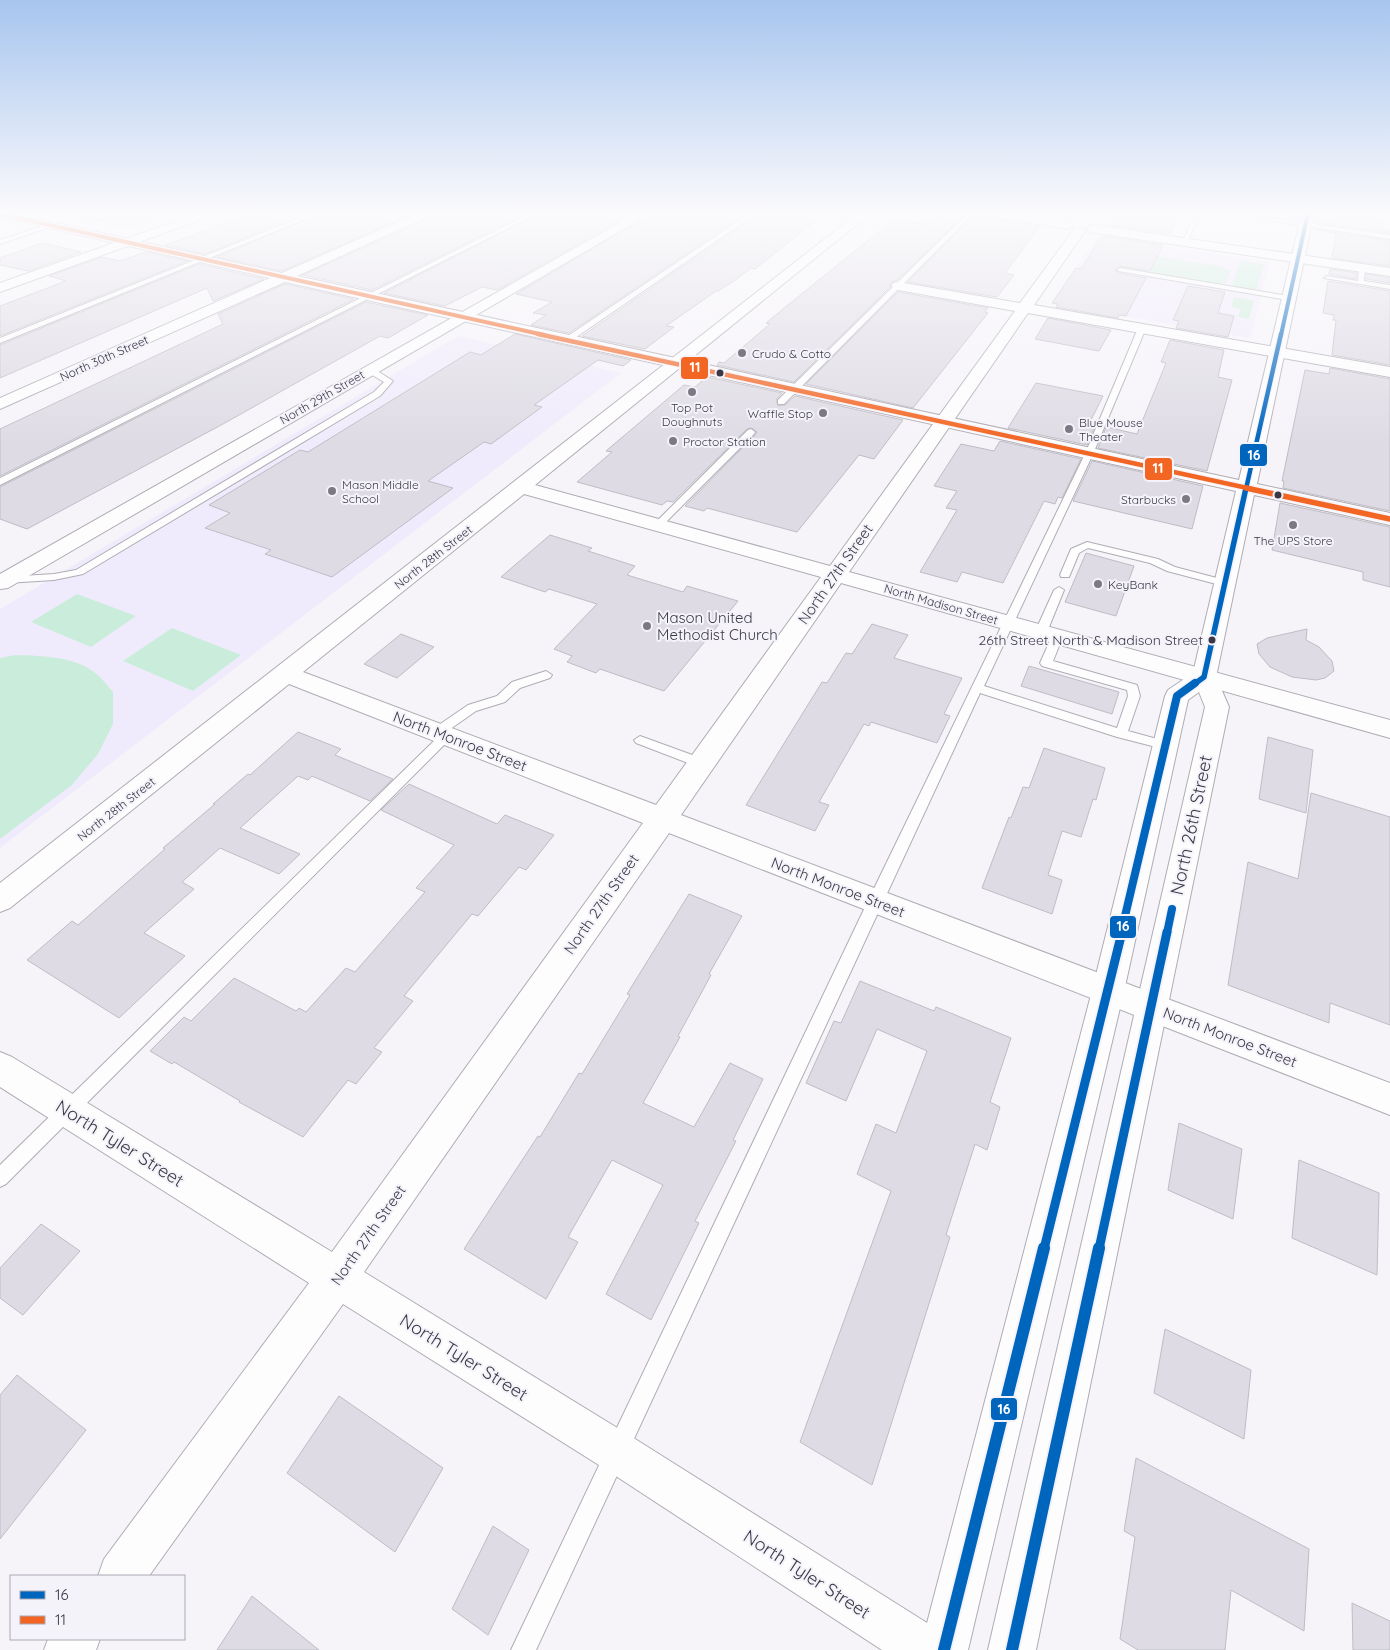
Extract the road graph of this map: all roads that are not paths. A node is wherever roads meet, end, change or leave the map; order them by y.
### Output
1 (126, 290) edge
2 (255, 290) edge
3 (341, 290) edge
4 (380, 290) edge
5 (510, 290) edge
6 (640, 290) edge
7 (768, 290) edge
8 (894, 290) edge
9 (922, 290) edge
10 (1035, 290) edge
11 (1240, 290) edge
12 (1290, 290) edge
13 (368, 296) junction
14 (1288, 298) junction
15 (1023, 307) junction
16 (462, 317) junction
17 (1142, 328) junction
18 (566, 340) junction
19 (0, 341) edge
20 (1276, 352) junction
21 (674, 364) junction
22 (370, 370) junction
23 (1390, 372) edge
24 (794, 390) junction
25 (781, 402) dead end
26 (0, 404) edge
27 (943, 422) junction
28 (751, 432) dead end
29 (1089, 454) junction
30 (0, 482) edge
31 (521, 487) junction
32 (1246, 488) junction
33 (1390, 519) edge
34 (658, 525) junction
35 (0, 558) edge
36 (27, 567) junction
37 (834, 574) junction
38 (1065, 575) dead end
39 (3, 581) edge
40 (1224, 583) junction
41 (1059, 590) dead end
42 (1008, 623) junction
43 (1049, 634) junction
44 (286, 674) junction
45 (546, 675) dead end
46 (1204, 677) junction
47 (977, 688) junction
48 (1390, 729) edge
49 (442, 734) junction
50 (1121, 734) junction
51 (640, 740) dead end
52 (1164, 745) junction
53 (701, 763) junction
54 (661, 819) junction
55 (0, 900) edge
56 (875, 901) junction
57 (1108, 991) junction
58 (1151, 1007) junction
59 (0, 1068) edge
60 (1390, 1099) edge
61 (68, 1111) junction
62 (0, 1178) edge
63 (338, 1278) junction
64 (617, 1452) junction
65 (123, 1575) edge
66 (524, 1650) edge
67 (926, 1650) edge
68 (944, 1650) edge
69 (1012, 1650) edge

1 - 19 lane
2 - 26 street, North 30th Street
3 - 13 street
4 - 13 lane
5 - 16 street, North 29th Street
6 - 18 lane
7 - 21 street, North 28th Street
8 - 24 lane
9 - 15 street
10 - 15 street, North 27th Street
11 - 14 lane
12 - 14 street
13 - 16 street
13 - 30 lane
14 - 20 street
15 - 17 street
15 - 27 street, North 27th Street
16 - 18 street
16 - 22 street, North 29th Street
17 - 20 street
17 - 29 lane
18 - 21 street
20 - 23 street
20 - 32 street
21 - 24 street
21 - 31 street, North 28th Street
22 - 36 street, North 29th Street
22 - 39 lane
24 - 25 lane
24 - 27 street
27 - 29 street
27 - 37 street, North 27th Street
28 - 34 lane
29 - 32 street
29 - 42 lane
31 - 34 street, North Madison Street
31 - 44 street, North 28th Street
32 - 33 street
32 - 40 street
34 - 37 street, North Madison Street
35 - 36 street
36 - 39 street, North 29th Street
37 - 42 street, North Madison Street
37 - 53 street, North 27th Street
38 - 40 lane
40 - 46 street
41 - 43 lane
42 - 43 street, North Madison Street
42 - 47 lane
43 - 46 street, North Madison Street
43 - 50 lane
44 - 49 street, North Monroe Street
44 - 55 street, North 28th Street
45 - 49 lane
46 - 48 street, North Madison Street
46 - 52 street
46 - 58 street, North 26th Street
47 - 50 lane
47 - 56 lane
49 - 54 street, North Monroe Street
49 - 61 lane
50 - 52 lane
51 - 53 lane
52 - 57 street
53 - 54 street, North 27th Street
54 - 56 street, North Monroe Street
54 - 63 street, North 27th Street
56 - 57 street, North Monroe Street
56 - 64 lane
57 - 58 street, North Monroe Street
57 - 68 street
58 - 60 street, North Monroe Street
58 - 69 street, North 26th Street
59 - 61 street, North Tyler Street
61 - 62 lane
61 - 63 street, North Tyler Street
63 - 64 street, North Tyler Street
63 - 65 street, North 27th Street
64 - 66 lane
64 - 67 street, North Tyler Street

